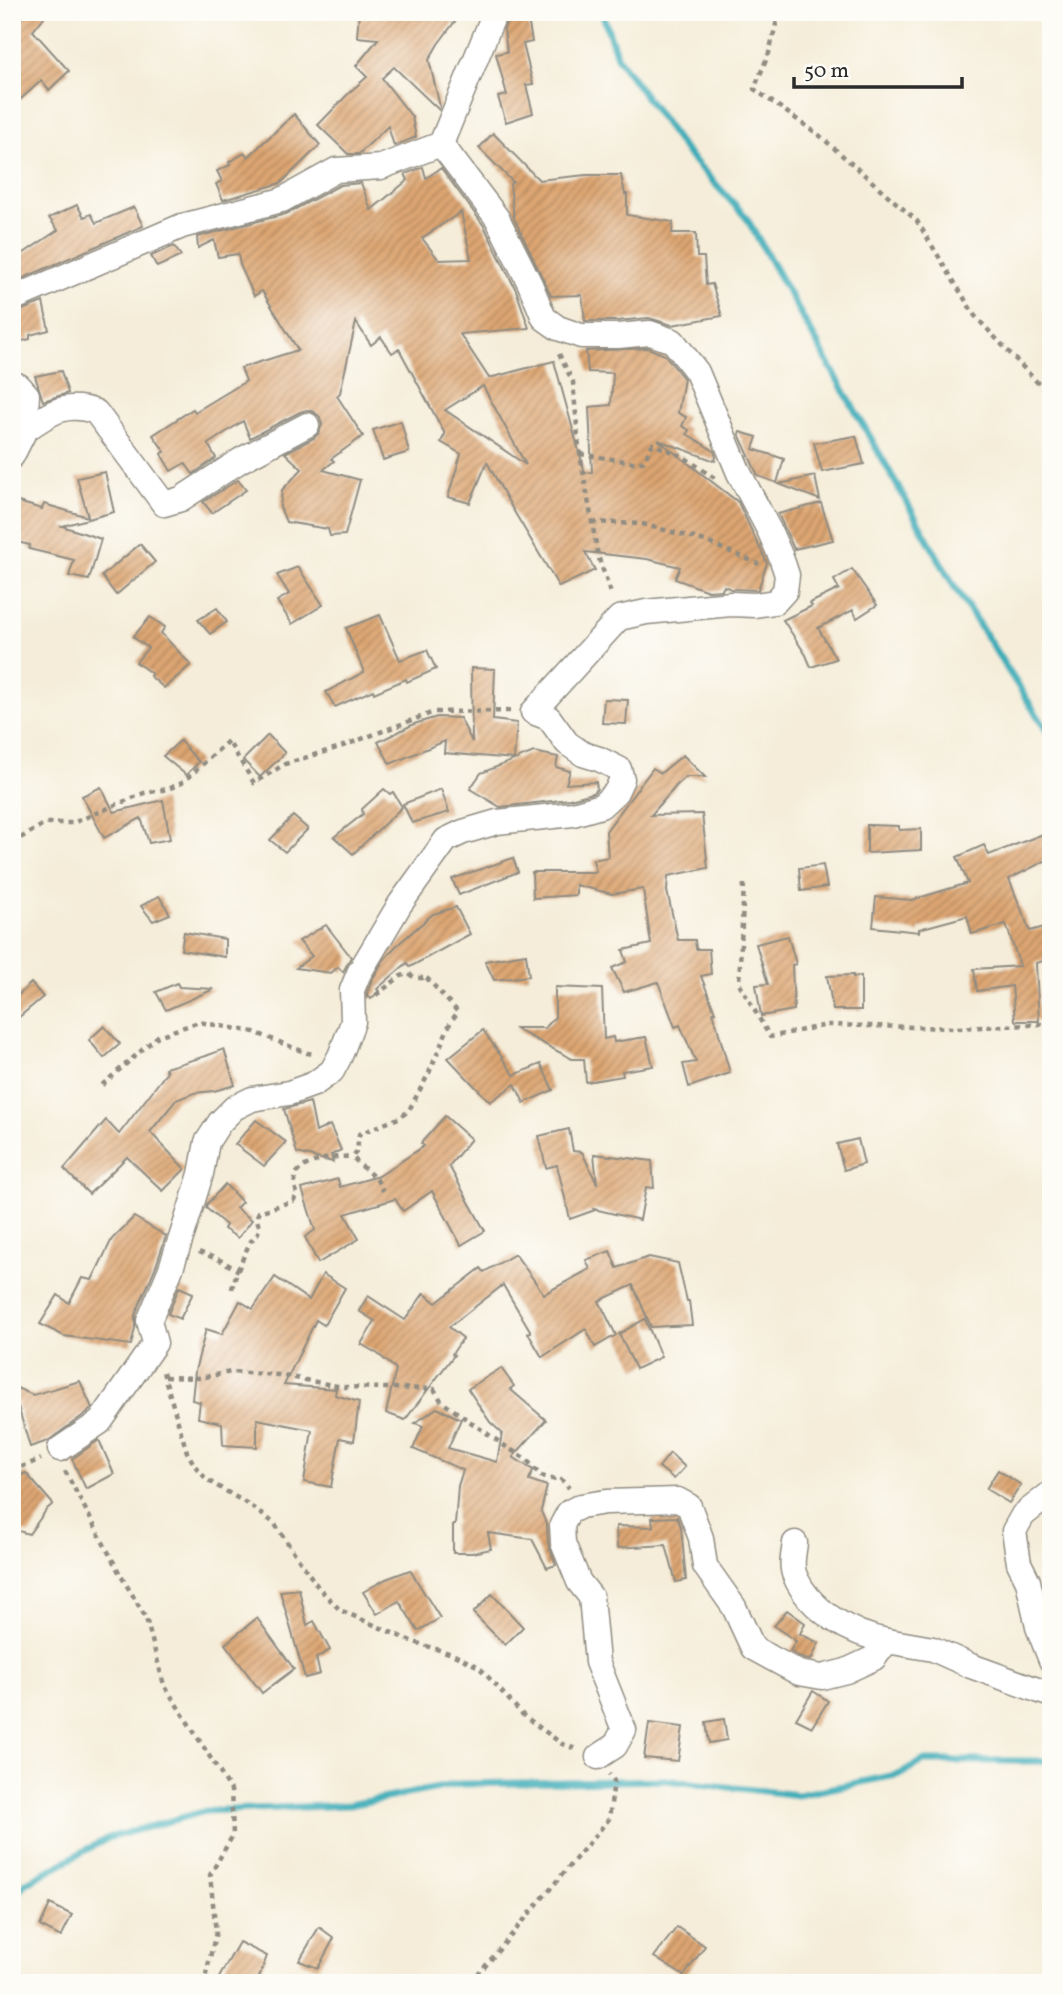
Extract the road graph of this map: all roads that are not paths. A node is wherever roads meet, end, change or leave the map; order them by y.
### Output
1 (495, 12) edge
2 (441, 144) junction
3 (12, 299) edge
4 (12, 383) edge
5 (307, 425) dead end
6 (24, 430) junction
7 (12, 456) edge
8 (60, 1449) road end
9 (1051, 1493) edge
10 (795, 1543) dead end
11 (887, 1641) junction
12 (1051, 1660) edge
13 (1051, 1695) edge
14 (598, 1757) road end

1 - 2 street
2 - 3 street
2 - 8 street
4 - 6 street
5 - 6 street
6 - 7 street
9 - 12 street
10 - 11 street
11 - 13 street
11 - 14 street

